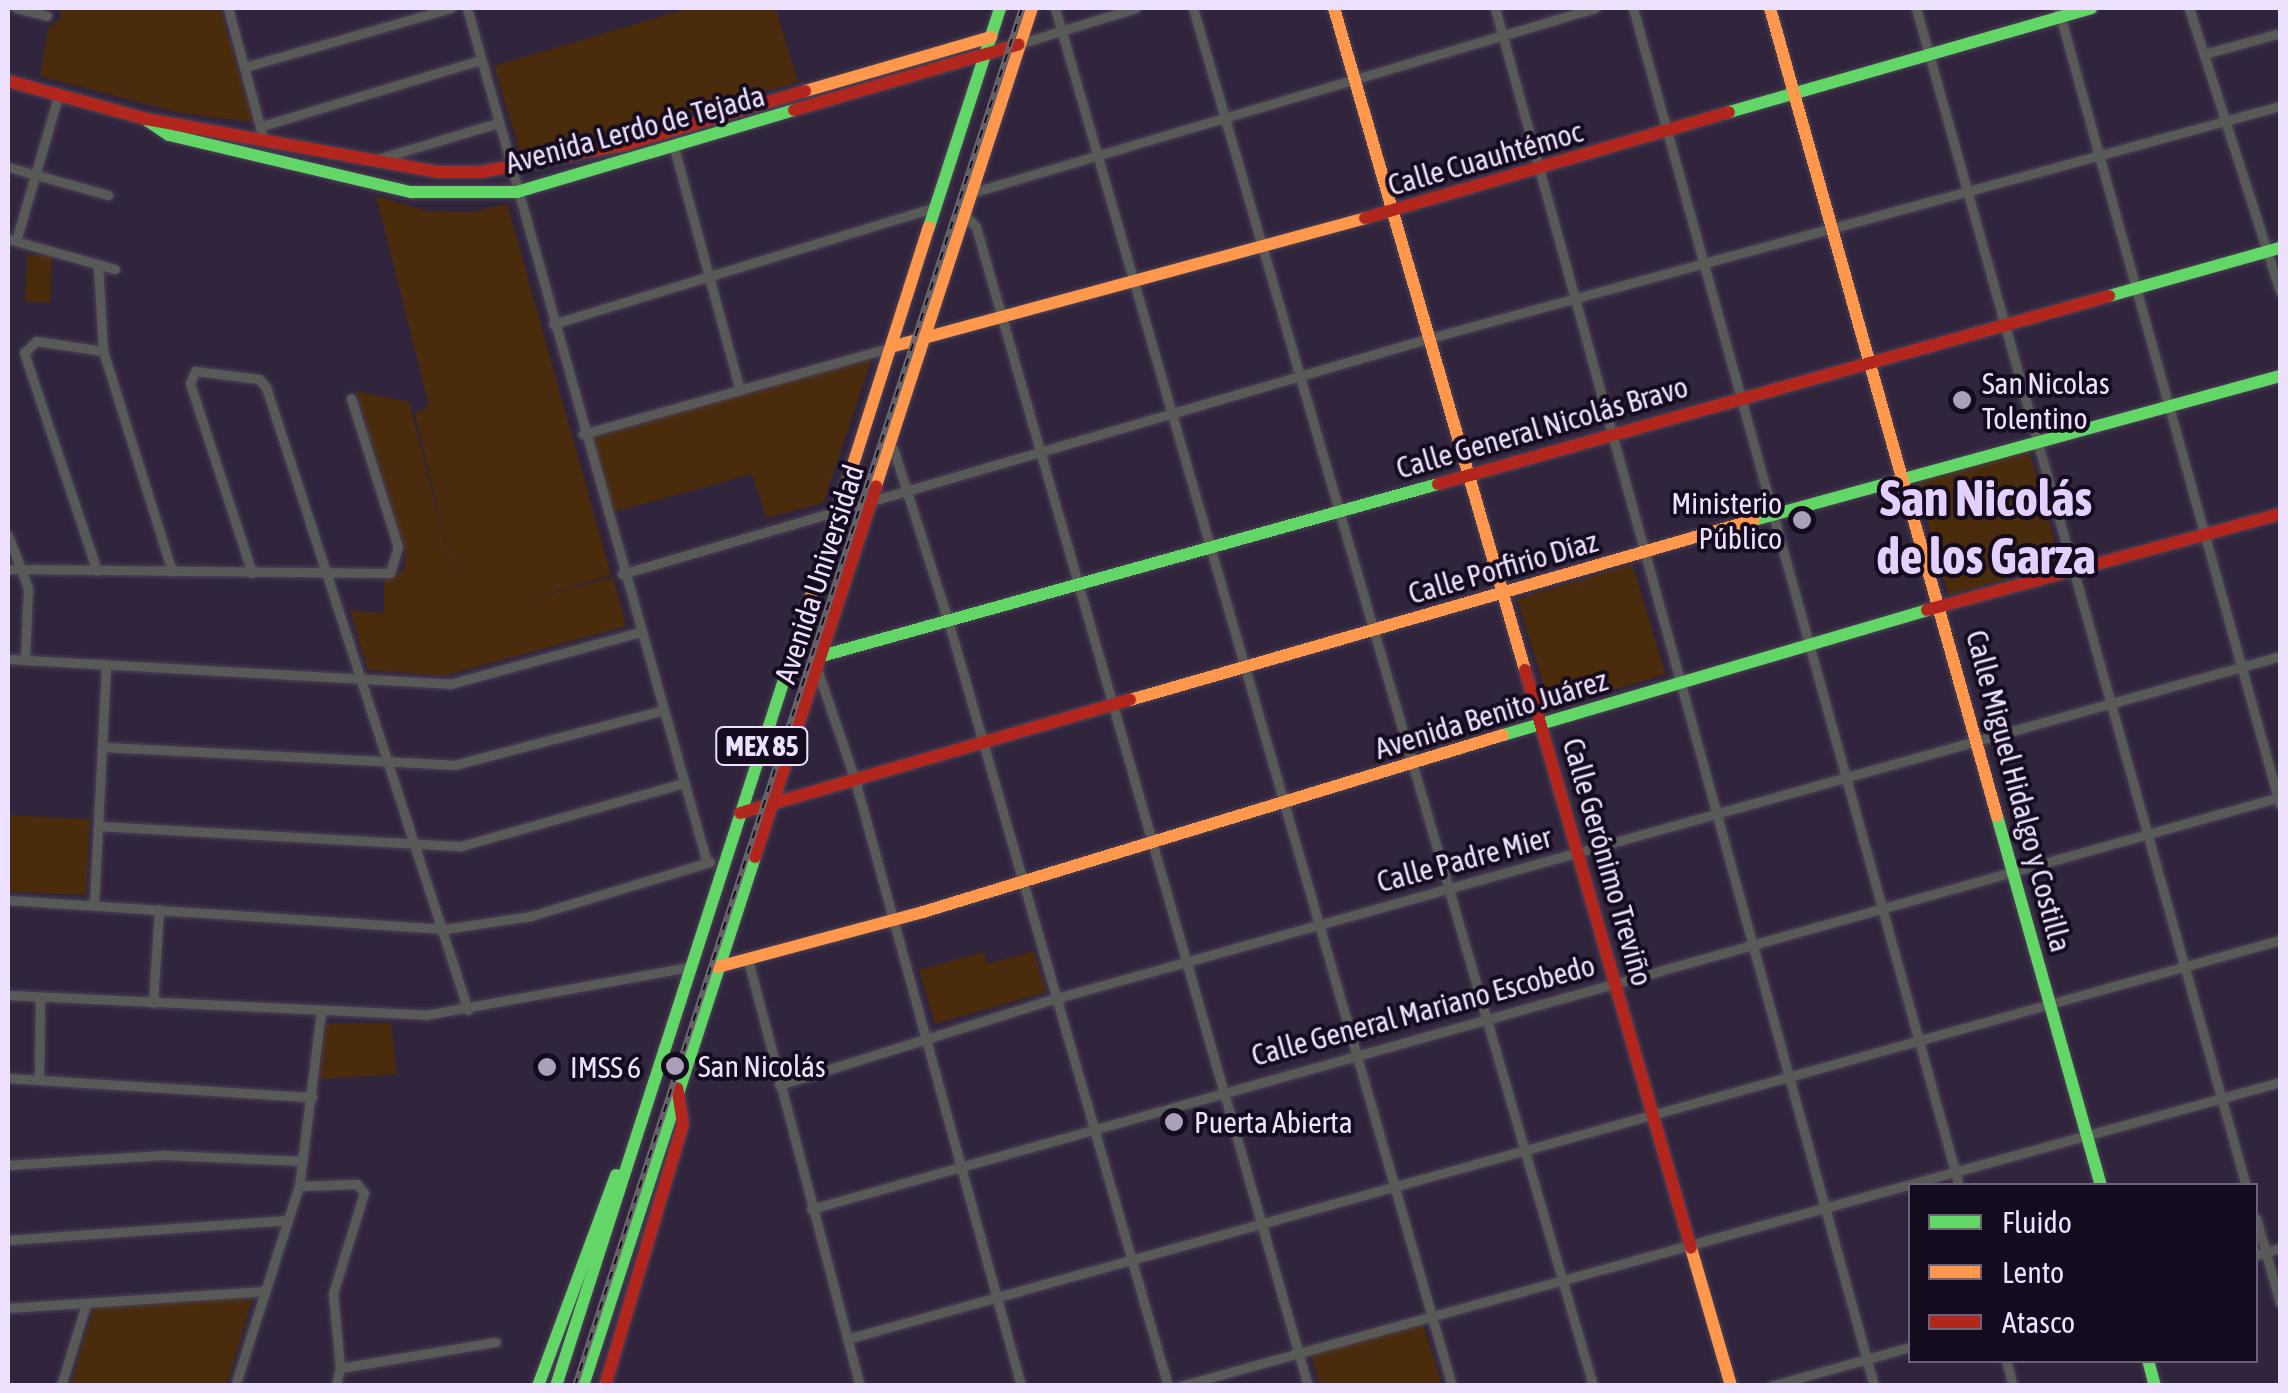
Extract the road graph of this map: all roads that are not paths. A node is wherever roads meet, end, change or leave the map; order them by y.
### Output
1 (16, 8) edge
2 (228, 8) edge
3 (451, 8) edge
4 (467, 8) edge
5 (1000, 8) edge
6 (1032, 8) edge
7 (1056, 8) edge
8 (1136, 8) edge
9 (1193, 8) edge
10 (1334, 8) edge
11 (1494, 8) edge
12 (1596, 8) edge
13 (1632, 8) edge
14 (1770, 8) edge
15 (1916, 8) edge
16 (2091, 8) edge
17 (2189, 8) edge
18 (2059, 11) edge
19 (46, 16) dead end
20 (1061, 30) junction
21 (2280, 32) edge
22 (1502, 36) junction
23 (991, 37) junction
24 (1020, 44) junction
25 (1929, 53) junction
26 (2204, 54) junction
27 (985, 55) junction
28 (481, 60) junction
29 (245, 67) junction
30 (1356, 80) junction
31 (8, 81) edge
32 (1796, 94) junction
33 (58, 96) junction
34 (2280, 106) edge
35 (146, 120) junction
36 (1225, 120) junction
37 (2222, 122) junction
38 (498, 123) junction
39 (669, 131) junction
40 (263, 132) junction
41 (1668, 132) junction
42 (674, 147) junction
43 (2097, 154) junction
44 (1096, 158) junction
45 (372, 160) junction
46 (8, 168) edge
47 (511, 168) junction
48 (1539, 169) junction
49 (34, 174) junction
50 (1968, 190) junction
51 (517, 192) junction
52 (968, 193) junction
53 (108, 195) dead end
54 (936, 207) junction
55 (1394, 209) junction
56 (962, 213) junction
57 (1835, 227) junction
58 (12, 240) edge
59 (1260, 248) junction
60 (2274, 250) edge
61 (1704, 264) junction
62 (98, 265) junction
63 (115, 269) dead end
64 (709, 276) junction
65 (1133, 283) junction
66 (2136, 288) junction
67 (2280, 292) edge
68 (1573, 299) junction
69 (1002, 318) junction
70 (2003, 323) junction
71 (553, 324) junction
72 (1430, 338) junction
73 (920, 340) junction
74 (891, 347) junction
75 (103, 350) junction
76 (1872, 358) junction
77 (2280, 376) edge
78 (1298, 377) junction
79 (740, 390) junction
80 (1740, 396) junction
81 (351, 398) dead end
82 (2168, 407) junction
83 (1170, 412) junction
84 (582, 434) junction
85 (1612, 434) junction
86 (889, 437) junction
87 (2034, 443) junction
88 (1038, 450) junction
89 (1469, 475) junction
90 (1904, 478) junction
91 (906, 490) junction
92 (870, 499) junction
93 (838, 509) junction
94 (1337, 512) junction
95 (2280, 514) edge
96 (1772, 515) junction
97 (8, 535) edge
98 (2204, 535) junction
99 (1208, 550) junction
100 (1641, 554) junction
101 (8, 569) edge
102 (22, 570) junction
103 (2073, 570) junction
104 (97, 571) junction
105 (172, 571) junction
106 (252, 573) junction
107 (327, 574) junction
108 (622, 574) junction
109 (1078, 588) junction
110 (1501, 594) junction
111 (1942, 607) junction
112 (950, 624) junction
113 (1373, 630) junction
114 (640, 632) junction
115 (1809, 642) junction
116 (2280, 656) edge
117 (8, 659) edge
118 (25, 660) junction
119 (817, 661) junction
120 (106, 666) junction
121 (2241, 666) junction
122 (1244, 667) junction
123 (364, 682) junction
124 (1678, 683) junction
125 (2110, 703) junction
126 (1114, 705) junction
127 (663, 710) junction
128 (1541, 725) junction
129 (1977, 740) junction
130 (983, 743) junction
131 (104, 747) junction
132 (392, 764) junction
133 (1413, 764) junction
134 (1847, 777) junction
135 (855, 780) junction
136 (684, 783) junction
137 (2280, 800) edge
138 (1282, 802) junction
139 (772, 803) junction
140 (740, 812) junction
141 (1715, 816) junction
142 (98, 826) junction
143 (2148, 836) junction
144 (1152, 842) junction
145 (417, 848) junction
146 (1579, 854) junction
147 (726, 856) junction
148 (707, 863) junction
149 (2016, 873) junction
150 (1024, 880) junction
151 (1448, 890) junction
152 (8, 900) edge
153 (94, 904) junction
154 (1883, 908) junction
155 (160, 910) junction
156 (891, 921) junction
157 (1319, 925) junction
158 (445, 929) junction
159 (2280, 940) edge
160 (1752, 945) junction
161 (748, 960) junction
162 (1188, 962) junction
163 (690, 967) junction
164 (718, 967) junction
165 (2185, 967) junction
166 (1618, 983) junction
167 (8, 994) edge
168 (40, 996) junction
169 (1058, 998) junction
170 (152, 1004) junction
171 (2050, 1006) junction
172 (468, 1010) junction
173 (320, 1012) junction
174 (1485, 1018) junction
175 (926, 1038) junction
176 (1920, 1039) junction
177 (1357, 1053) junction
178 (1788, 1076) junction
179 (8, 1078) edge
180 (39, 1080) junction
181 (2280, 1082) edge
182 (778, 1084) junction
183 (678, 1088) junction
184 (1222, 1090) junction
185 (312, 1097) junction
186 (2222, 1098) junction
187 (1655, 1112) junction
188 (1093, 1126) junction
189 (2088, 1136) junction
190 (635, 1144) junction
191 (1524, 1148) junction
192 (303, 1162) junction
193 (8, 1165) edge
194 (960, 1166) junction
195 (1956, 1172) junction
196 (1916, 1183) edge
197 (1958, 1183) edge
198 (2100, 1183) edge
199 (2245, 1183) edge
200 (1396, 1184) junction
201 (1908, 1185) edge
202 (299, 1186) junction
203 (1825, 1208) junction
204 (811, 1210) junction
205 (288, 1220) junction
206 (1260, 1221) junction
207 (8, 1240) edge
208 (1692, 1243) junction
209 (2280, 1248) edge
210 (2260, 1254) edge
211 (1131, 1258) junction
212 (1563, 1278) junction
213 (264, 1291) junction
214 (998, 1296) junction
215 (2280, 1303) edge
216 (86, 1304) junction
217 (8, 1308) edge
218 (1433, 1315) junction
219 (847, 1339) junction
220 (496, 1342) dead end
221 (1908, 1348) edge
222 (1298, 1352) junction
223 (1867, 1358) junction
224 (340, 1368) junction
225 (61, 1386) edge
226 (235, 1386) edge
227 (336, 1386) edge
228 (538, 1386) edge
229 (556, 1386) edge
230 (583, 1386) edge
231 (605, 1386) edge
232 (860, 1386) edge
233 (1021, 1386) edge
234 (1168, 1386) edge
235 (1180, 1386) edge
236 (1308, 1386) edge
237 (1452, 1386) edge
238 (1593, 1386) edge
239 (1731, 1386) edge
240 (1771, 1386) edge
241 (1874, 1386) edge

1 - 19 street
2 - 29 street
3 - 29 street
4 - 28 street
5 - 23 main road, Avenida Universidad / MEX 85
6 - 24 main road, Avenida Universidad / MEX 85
7 - 20 street
8 - 20 street
9 - 36 street
10 - 30 main road, Calle Gerónimo Treviño
11 - 22 street
12 - 22 street
13 - 41 street
14 - 32 main road, Calle Miguel Hidalgo y Costilla
15 - 25 street
16 - 18 main road, Calle Cuauhtémoc
17 - 26 street
18 - 25 main road, Calle Cuauhtémoc
18 - 43 street
20 - 24 street
20 - 44 street
21 - 26 street
22 - 30 street
22 - 48 street
23 - 27 main road, Avenida Universidad / MEX 85
23 - 39 main road, Avenida Lerdo de Tejada
24 - 27 main road, Avenida Lerdo de Tejada
24 - 52 main road, Avenida Universidad / MEX 85
25 - 32 main road, Calle Cuauhtémoc
25 - 50 street
26 - 37 street
27 - 42 main road, Avenida Lerdo de Tejada
27 - 54 main road, Avenida Universidad / MEX 85
28 - 38 street
28 - 40 street
29 - 40 street
30 - 36 street
30 - 55 main road, Calle Gerónimo Treviño
31 - 33 main road, Avenida Lerdo de Tejada
32 - 41 main road, Calle Cuauhtémoc
32 - 57 main road, Calle Miguel Hidalgo y Costilla
33 - 35 main road, Avenida Lerdo de Tejada
33 - 49 street
34 - 37 street
35 - 40 main road, Avenida Lerdo de Tejada
35 - 51 main road, Avenida Lerdo de Tejada
36 - 44 street
36 - 59 street
37 - 43 street
37 - 60 street
38 - 45 street
38 - 47 street
39 - 42 street
39 - 47 main road, Avenida Lerdo de Tejada
40 - 45 main road, Avenida Lerdo de Tejada
41 - 48 main road, Calle Cuauhtémoc
41 - 61 street
42 - 51 main road, Avenida Lerdo de Tejada
42 - 64 street
43 - 50 street
43 - 66 street
44 - 52 street
44 - 65 street
45 - 47 main road, Avenida Lerdo de Tejada
46 - 49 street
47 - 51 street
48 - 55 main road, Calle Cuauhtémoc
48 - 68 street
49 - 53 street
49 - 58 street
50 - 57 street
50 - 70 street
51 - 71 street
52 - 56 main road, Avenida Universidad / MEX 85
54 - 64 street
54 - 74 main road, Avenida Universidad / MEX 85
55 - 59 main road, Calle Cuauhtémoc
55 - 72 main road, Calle Gerónimo Treviño
56 - 69 street
56 - 73 main road, Avenida Universidad / MEX 85
57 - 61 street
57 - 76 main road, Calle Miguel Hidalgo y Costilla
58 - 62 street
59 - 65 main road, Calle Cuauhtémoc
59 - 78 street
60 - 66 main road, Calle General Nicolás Bravo
60 - 67 street
61 - 68 street
61 - 80 street
62 - 63 street
62 - 75 street
64 - 71 street
64 - 79 street
65 - 69 main road, Calle Cuauhtémoc
65 - 83 street
66 - 70 main road, Calle General Nicolás Bravo
66 - 82 street
68 - 72 street
68 - 85 street
69 - 73 main road, Calle Cuauhtémoc
69 - 88 street
70 - 76 main road, Calle General Nicolás Bravo
70 - 87 street
71 - 84 street
72 - 78 street
72 - 89 main road, Calle Gerónimo Treviño
73 - 74 main road, Calle Cuauhtémoc
73 - 86 main road, Avenida Universidad / MEX 85
74 - 79 street
74 - 93 main road, Avenida Universidad / MEX 85
75 - 104 street
75 - 105 street
76 - 80 main road, Calle General Nicolás Bravo
76 - 90 main road, Calle Miguel Hidalgo y Costilla
77 - 82 main road, Calle Porfirio Díaz
78 - 83 street
78 - 94 street
79 - 84 street
80 - 85 main road, Calle General Nicolás Bravo
80 - 96 street
81 - 107 street
82 - 87 main road, Calle Porfirio Díaz
82 - 98 street
83 - 88 street
83 - 99 street
84 - 108 street
85 - 89 main road, Calle General Nicolás Bravo
85 - 100 street
86 - 91 street
86 - 92 main road, Avenida Universidad / MEX 85
87 - 90 main road, Calle Porfirio Díaz
87 - 103 street
88 - 91 street
88 - 109 street
89 - 94 main road, Calle General Nicolás Bravo
89 - 110 main road, Calle Gerónimo Treviño
90 - 96 main road, Calle Porfirio Díaz
90 - 111 main road, Calle Miguel Hidalgo y Costilla
91 - 92 street
91 - 112 street
92 - 93 street
92 - 119 main road, Avenida Universidad / MEX 85
93 - 108 street
93 - 140 main road, Avenida Universidad / MEX 85
94 - 99 main road, Calle General Nicolás Bravo
94 - 113 street
95 - 98 main road, Avenida Benito Juárez
96 - 100 main road, Calle Porfirio Díaz
96 - 115 street
97 - 102 street
98 - 103 main road, Avenida Benito Juárez
98 - 121 street
99 - 109 main road, Calle General Nicolás Bravo
99 - 122 street
100 - 110 main road, Calle Porfirio Díaz
100 - 124 street
101 - 102 street
102 - 104 street
102 - 118 street
103 - 111 main road, Avenida Benito Juárez
103 - 125 street
104 - 105 street
105 - 106 street
106 - 107 street
106 - 107 street
107 - 123 street
108 - 114 street
109 - 112 main road, Calle General Nicolás Bravo
109 - 126 street
110 - 113 main road, Calle Porfirio Díaz
110 - 128 main road, Calle Gerónimo Treviño
111 - 115 main road, Avenida Benito Juárez
111 - 129 main road, Calle Miguel Hidalgo y Costilla
112 - 119 main road, Calle General Nicolás Bravo
112 - 130 street
113 - 122 main road, Calle Porfirio Díaz
113 - 133 street
114 - 123 street
114 - 127 street
115 - 124 main road, Avenida Benito Juárez
115 - 134 street
116 - 121 street, Calle Padre Mier
117 - 118 street
118 - 120 street
119 - 135 street
119 - 139 main road, Avenida Universidad / MEX 85
120 - 123 street
120 - 131 street
121 - 125 street, Calle Padre Mier
121 - 137 street
122 - 126 main road, Calle Porfirio Díaz
122 - 138 street
123 - 132 street
124 - 128 main road, Avenida Benito Juárez
124 - 141 street
125 - 129 street, Calle Padre Mier
125 - 143 street
126 - 130 main road, Calle Porfirio Díaz
126 - 144 street
127 - 132 street
127 - 136 street
128 - 133 main road, Avenida Benito Juárez
128 - 146 main road, Calle Gerónimo Treviño
129 - 134 street, Calle Padre Mier
129 - 149 main road, Calle Miguel Hidalgo y Costilla
130 - 135 main road, Calle Porfirio Díaz
130 - 150 street
131 - 132 street
131 - 142 street
132 - 145 street
133 - 138 main road, Avenida Benito Juárez
133 - 151 street
134 - 141 street, Calle Padre Mier
134 - 154 street
135 - 139 main road, Calle Porfirio Díaz
135 - 156 street
136 - 145 street
136 - 148 street
137 - 143 street, Calle General Mariano Escobedo
138 - 144 main road, Avenida Benito Juárez
138 - 157 street
139 - 140 main road, Calle Porfirio Díaz
139 - 164 main road, Avenida Universidad / MEX 85
140 - 147 main road, Avenida Universidad / MEX 85
141 - 146 street, Calle Padre Mier
141 - 160 street
142 - 145 street
142 - 153 street
143 - 149 street, Calle General Mariano Escobedo
143 - 165 street
144 - 150 main road, Avenida Benito Juárez
144 - 162 street
145 - 158 street
146 - 151 street, Calle Padre Mier
146 - 166 main road, Calle Gerónimo Treviño
147 - 148 street
147 - 163 main road, Avenida Universidad / MEX 85
148 - 158 street
149 - 154 street, Calle General Mariano Escobedo
149 - 171 main road, Calle Miguel Hidalgo y Costilla
150 - 156 main road, Avenida Benito Juárez
150 - 169 street
151 - 157 street, Calle Padre Mier
151 - 174 street
152 - 153 street
153 - 155 street
154 - 160 street, Calle General Mariano Escobedo
154 - 176 street
155 - 158 street
155 - 170 street
156 - 161 main road, Avenida Benito Juárez
156 - 175 street
157 - 162 street, Calle Padre Mier
157 - 177 street
158 - 172 street
159 - 165 street
160 - 166 street, Calle General Mariano Escobedo
160 - 178 street
161 - 164 main road, Avenida Benito Juárez
161 - 182 street
162 - 169 street, Calle Padre Mier
162 - 184 street
163 - 172 street
163 - 190 main road, Avenida Universidad / MEX 85
164 - 183 main road, Avenida Universidad / MEX 85
165 - 171 street
165 - 186 street
166 - 174 street, Calle General Mariano Escobedo
166 - 187 main road, Calle Gerónimo Treviño
167 - 168 street
168 - 170 street
168 - 180 street
169 - 175 street, Calle Padre Mier
169 - 188 street
170 - 173 street
171 - 176 street
171 - 189 main road, Calle Miguel Hidalgo y Costilla
172 - 173 street
173 - 185 street
174 - 177 street, Calle General Mariano Escobedo
174 - 191 street
175 - 182 street, Calle Padre Mier
175 - 194 street
176 - 178 street
176 - 195 street
177 - 184 street, Calle General Mariano Escobedo
177 - 200 street
178 - 187 street
178 - 203 street
179 - 180 street
180 - 185 street
181 - 186 street
182 - 204 street
183 - 230 main road, Avenida Universidad / MEX 85
183 - 231 main road
184 - 188 street, Calle General Mariano Escobedo
184 - 206 street
185 - 192 street
186 - 189 street
186 - 199 street
187 - 191 street
187 - 208 main road, Calle Gerónimo Treviño
188 - 194 street, Calle General Mariano Escobedo
188 - 211 street
189 - 195 street
189 - 198 main road, Calle Miguel Hidalgo y Costilla
190 - 228 main road
190 - 229 main road, Avenida Universidad / MEX 85
191 - 200 street
191 - 212 street
192 - 193 street
192 - 202 street
194 - 204 street, Calle General Mariano Escobedo
194 - 214 street
195 - 196 street
195 - 197 street
200 - 206 street
200 - 218 street
201 - 203 street
202 - 205 street
202 - 224 street
203 - 208 street
203 - 223 street
204 - 219 street
205 - 207 street
205 - 213 street
206 - 211 street
206 - 222 street
208 - 212 street
208 - 239 main road, Calle Gerónimo Treviño
209 - 210 street
210 - 215 street
211 - 214 street
211 - 234 street
212 - 218 street
212 - 238 street
213 - 216 street
213 - 226 street
214 - 219 street
214 - 233 street
216 - 217 street
216 - 225 street
218 - 222 street
218 - 237 street
219 - 232 street
220 - 224 street
221 - 223 street
222 - 235 street
222 - 236 street
223 - 240 street
223 - 241 street
224 - 227 street

